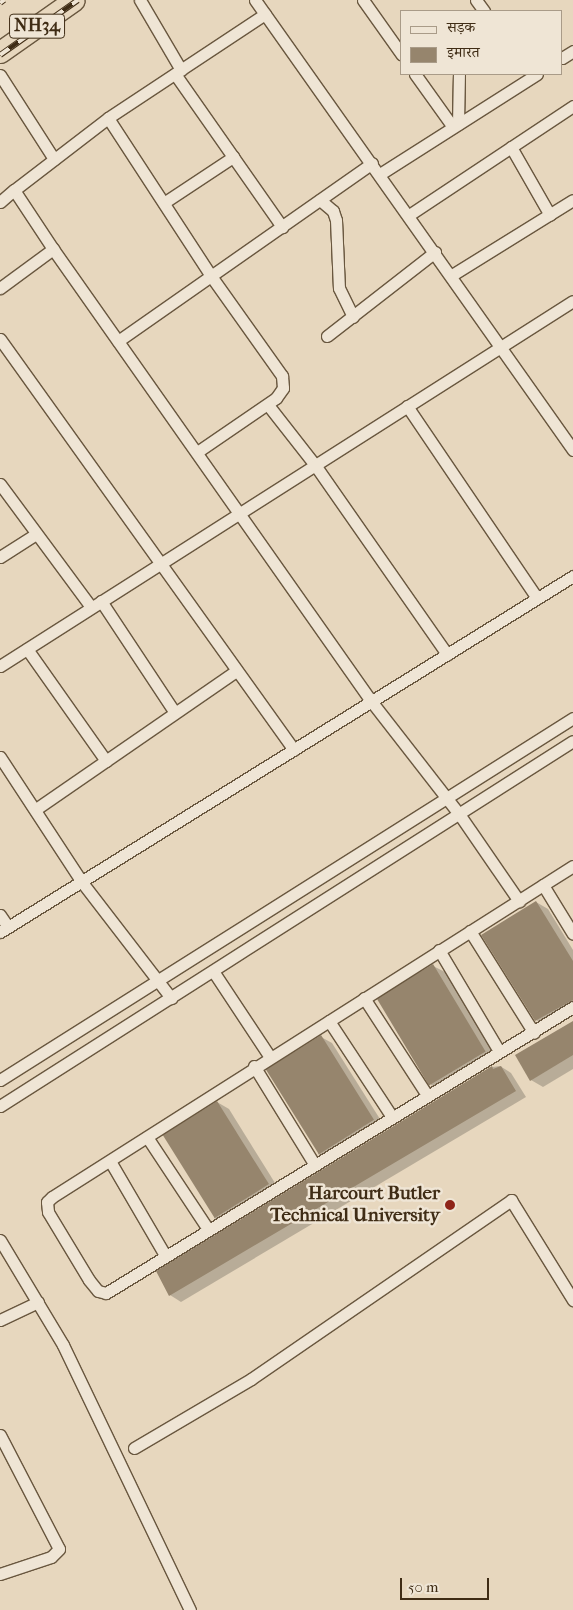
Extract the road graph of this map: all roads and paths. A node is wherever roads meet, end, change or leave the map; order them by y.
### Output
1 (51, 0) edge
2 (74, 0) edge
3 (140, 0) edge
4 (255, 0) edge
5 (363, 0) edge
6 (265, 14) junction
7 (0, 35) edge
8 (0, 52) edge
9 (400, 52) edge
10 (178, 72) junction
11 (0, 75) edge
12 (416, 75) edge
13 (459, 75) edge
14 (532, 75) edge
15 (573, 106) edge
16 (108, 118) junction
17 (456, 126) junction
18 (512, 147) junction
19 (233, 157) junction
20 (54, 159) junction
21 (372, 163) junction
22 (380, 174) junction
23 (14, 190) junction
24 (320, 200) junction
25 (573, 200) edge
26 (0, 202) edge
27 (165, 202) junction
28 (409, 215) junction
29 (550, 215) junction
30 (282, 226) junction
31 (52, 249) junction
32 (435, 252) junction
33 (211, 276) junction
34 (452, 276) junction
35 (0, 288) edge
36 (573, 301) edge
37 (352, 317) junction
38 (327, 336) dead end
39 (0, 339) edge
40 (118, 341) junction
41 (502, 346) junction
42 (268, 405) junction
43 (408, 406) junction
44 (573, 450) edge
45 (197, 452) junction
46 (315, 465) junction
47 (0, 484) edge
48 (240, 512) junction
49 (36, 534) junction
50 (0, 557) edge
51 (158, 564) junction
52 (573, 576) edge
53 (537, 598) junction
54 (96, 604) junction
55 (26, 649) junction
56 (447, 654) junction
57 (0, 666) edge
58 (236, 671) junction
59 (371, 702) junction
60 (175, 713) junction
61 (573, 718) edge
62 (573, 741) edge
63 (294, 750) junction
64 (0, 757) edge
65 (106, 761) junction
66 (4, 772) edge
67 (446, 798) junction
68 (36, 809) junction
69 (459, 814) junction
70 (573, 866) edge
71 (81, 881) junction
72 (543, 885) junction
73 (519, 901) junction
74 (0, 915) edge
75 (4, 929) edge
76 (470, 932) junction
77 (573, 934) edge
78 (439, 950) junction
79 (214, 971) junction
80 (158, 980) junction
81 (171, 998) junction
82 (364, 998) junction
83 (573, 1007) edge
84 (329, 1021) junction
85 (534, 1033) junction
86 (499, 1051) junction
87 (270, 1057) junction
88 (254, 1066) junction
89 (0, 1080) edge
90 (427, 1095) junction
91 (0, 1106) edge
92 (392, 1117) junction
93 (147, 1137) junction
94 (110, 1160) junction
95 (315, 1165) junction
96 (208, 1229) junction
97 (0, 1240) edge
98 (166, 1255) junction
99 (573, 1300) edge
100 (38, 1302) junction
101 (0, 1320) edge
102 (0, 1435) edge
103 (134, 1448) dead end
104 (0, 1574) edge
105 (190, 1610) edge

1 - 7 highway, NH34
2 - 8 highway, NH34
3 - 10 street
4 - 6 street
5 - 9 street
6 - 10 street
6 - 21 street
10 - 16 street
10 - 19 street
11 - 20 street
12 - 17 street
13 - 17 street
14 - 17 street
15 - 18 street
16 - 20 street
16 - 27 street
17 - 22 street
18 - 28 street
18 - 29 street
19 - 27 street
19 - 30 street
20 - 23 street
21 - 22 street
21 - 24 street
22 - 28 street
23 - 26 street
23 - 31 street
24 - 30 street
24 - 37 street
25 - 29 street
27 - 33 street
28 - 32 street
29 - 34 street
30 - 33 street
31 - 35 street
31 - 40 street
32 - 34 street
32 - 37 street
33 - 40 street
33 - 42 street
34 - 41 street
36 - 41 street
37 - 38 street
39 - 51 street
40 - 45 street
41 - 43 street
41 - 44 street
42 - 45 street
42 - 46 street
43 - 46 street
43 - 53 street
45 - 48 street
46 - 48 street
46 - 56 street
47 - 49 street
48 - 51 street
48 - 59 street
49 - 50 street
49 - 54 street
51 - 54 street
51 - 58 street
52 - 53 street
53 - 56 street
54 - 55 street
54 - 60 street
55 - 57 street
55 - 65 street
56 - 59 street
58 - 60 street
58 - 63 street
59 - 63 street
59 - 67 street
60 - 65 street
61 - 67 street
62 - 69 street
63 - 71 street
64 - 66 street
65 - 68 street
66 - 68 street
67 - 69 street
67 - 80 street
68 - 71 street
69 - 73 street
69 - 79 street
70 - 72 street
71 - 75 street
71 - 80 street
72 - 73 street
72 - 77 street
73 - 76 street
74 - 75 street
76 - 78 street
76 - 85 street
78 - 82 street
78 - 86 street
79 - 81 street
79 - 87 street
80 - 81 street
80 - 89 street
81 - 91 street
82 - 84 street
82 - 90 street
83 - 85 street
84 - 87 street
84 - 92 street
85 - 86 street
86 - 90 street
87 - 88 street
88 - 93 street
88 - 95 street
90 - 92 street
92 - 95 street
93 - 94 street
93 - 96 street
94 - 98 street
94 - 98 street
95 - 96 street
96 - 98 street
97 - 100 street
99 - 103 street
100 - 101 street
100 - 105 street
102 - 104 street

